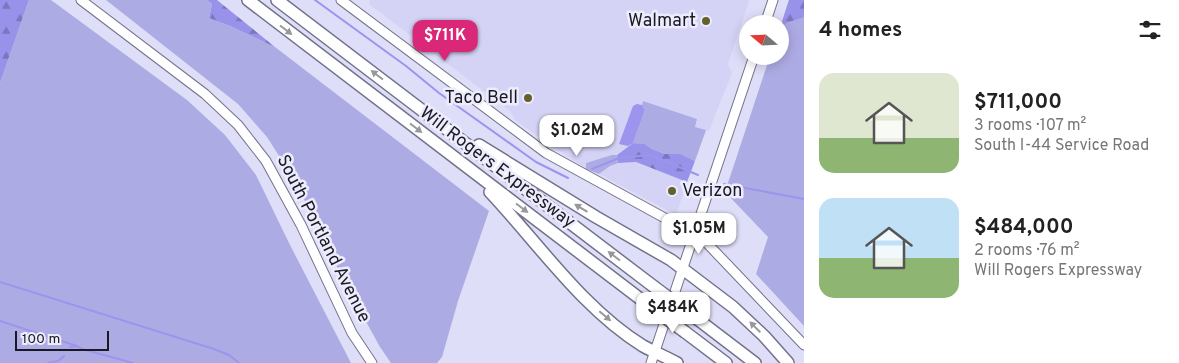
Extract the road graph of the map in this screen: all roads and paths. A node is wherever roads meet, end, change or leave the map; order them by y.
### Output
1 (81, 0) edge
2 (248, 0) edge
3 (277, 0) edge
4 (341, 0) edge
5 (773, 0) edge
6 (768, 15) edge
7 (751, 65) edge
8 (429, 116) junction
9 (469, 168) junction
10 (694, 234) junction
11 (682, 268) junction
12 (804, 345) edge
13 (652, 358) edge
14 (372, 363) edge
15 (677, 363) edge
16 (726, 363) edge
17 (756, 363) edge
18 (788, 363) edge

1 - 14 main road, South Portland Avenue
2 -> 9 highway, Will Rogers Expressway
8 -> 3 highway, Will Rogers Expressway
4 - 10 main road
5 - 6 main road
7 - 10 main road
11 -> 8 highway
17 -> 8 highway, Will Rogers Expressway, bridge
9 -> 13 highway
9 -> 16 highway, Will Rogers Expressway, bridge
10 - 11 main road
10 - 12 main road
11 - 13 main road
18 -> 11 highway
13 - 15 highway

